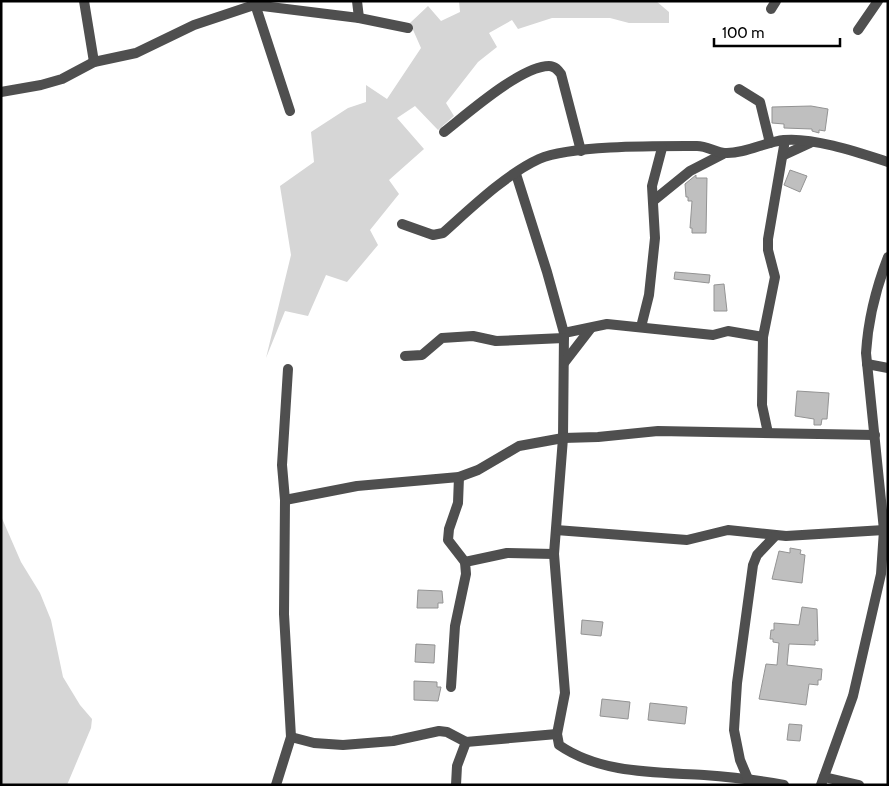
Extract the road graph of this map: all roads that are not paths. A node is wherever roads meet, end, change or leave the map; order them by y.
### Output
1 (84, 1) edge
2 (357, 1) edge
3 (878, 1) edge
4 (254, 3) edge
5 (359, 18) junction
6 (408, 28) dead end
7 (858, 30) dead end
8 (94, 62) junction
9 (739, 88) dead end
10 (1, 92) edge
11 (290, 111) dead end
12 (444, 132) dead end
13 (785, 140) junction
14 (770, 143) junction
15 (810, 143) junction
16 (662, 148) junction
17 (581, 151) junction
18 (723, 154) junction
19 (784, 155) junction
20 (888, 162) edge
21 (516, 174) junction
22 (653, 201) junction
23 (402, 224) dead end
24 (888, 257) edge
25 (641, 327) junction
26 (591, 328) junction
27 (564, 335) junction
28 (763, 338) junction
29 (405, 356) dead end
30 (564, 363) junction
31 (867, 364) junction
32 (288, 368) dead end
33 (888, 368) edge
34 (768, 433) junction
35 (875, 435) junction
36 (563, 438) junction
37 (459, 477) junction
38 (285, 500) junction
39 (556, 530) junction
40 (884, 530) junction
41 (775, 536) junction
42 (554, 554) junction
43 (465, 562) junction
44 (884, 575) edge
45 (450, 687) dead end
46 (557, 734) junction
47 (291, 737) junction
48 (466, 742) junction
49 (748, 779) junction
50 (823, 781) edge
51 (276, 785) edge
52 (456, 785) edge
53 (784, 785) edge
54 (859, 785) edge

1 - 8 street
2 - 5 street
3 - 7 street
4 - 5 street
4 - 8 street
4 - 11 street
5 - 6 street
8 - 10 street
9 - 14 street
12 - 17 street
13 - 14 street
13 - 15 street
13 - 19 street
14 - 18 street
15 - 19 street
15 - 20 street
16 - 17 street
16 - 18 street
16 - 22 street
17 - 21 street
18 - 22 street
19 - 28 street
21 - 23 street
21 - 27 street
22 - 25 street
24 - 31 street
25 - 26 street
25 - 28 street
26 - 27 street
26 - 30 street
27 - 29 street
27 - 30 street
28 - 34 street
30 - 36 street
31 - 33 street
31 - 35 street
32 - 38 street
34 - 35 street
34 - 36 street
35 - 40 street
36 - 37 street
36 - 39 street
37 - 38 street
37 - 43 street
38 - 47 street
39 - 41 street
39 - 42 street
40 - 41 street
40 - 44 street
41 - 49 street
42 - 43 street
42 - 46 street
43 - 45 street
44 - 50 street
46 - 48 street
46 - 49 street
47 - 48 street
47 - 51 street
48 - 52 street
49 - 53 street
50 - 54 street

